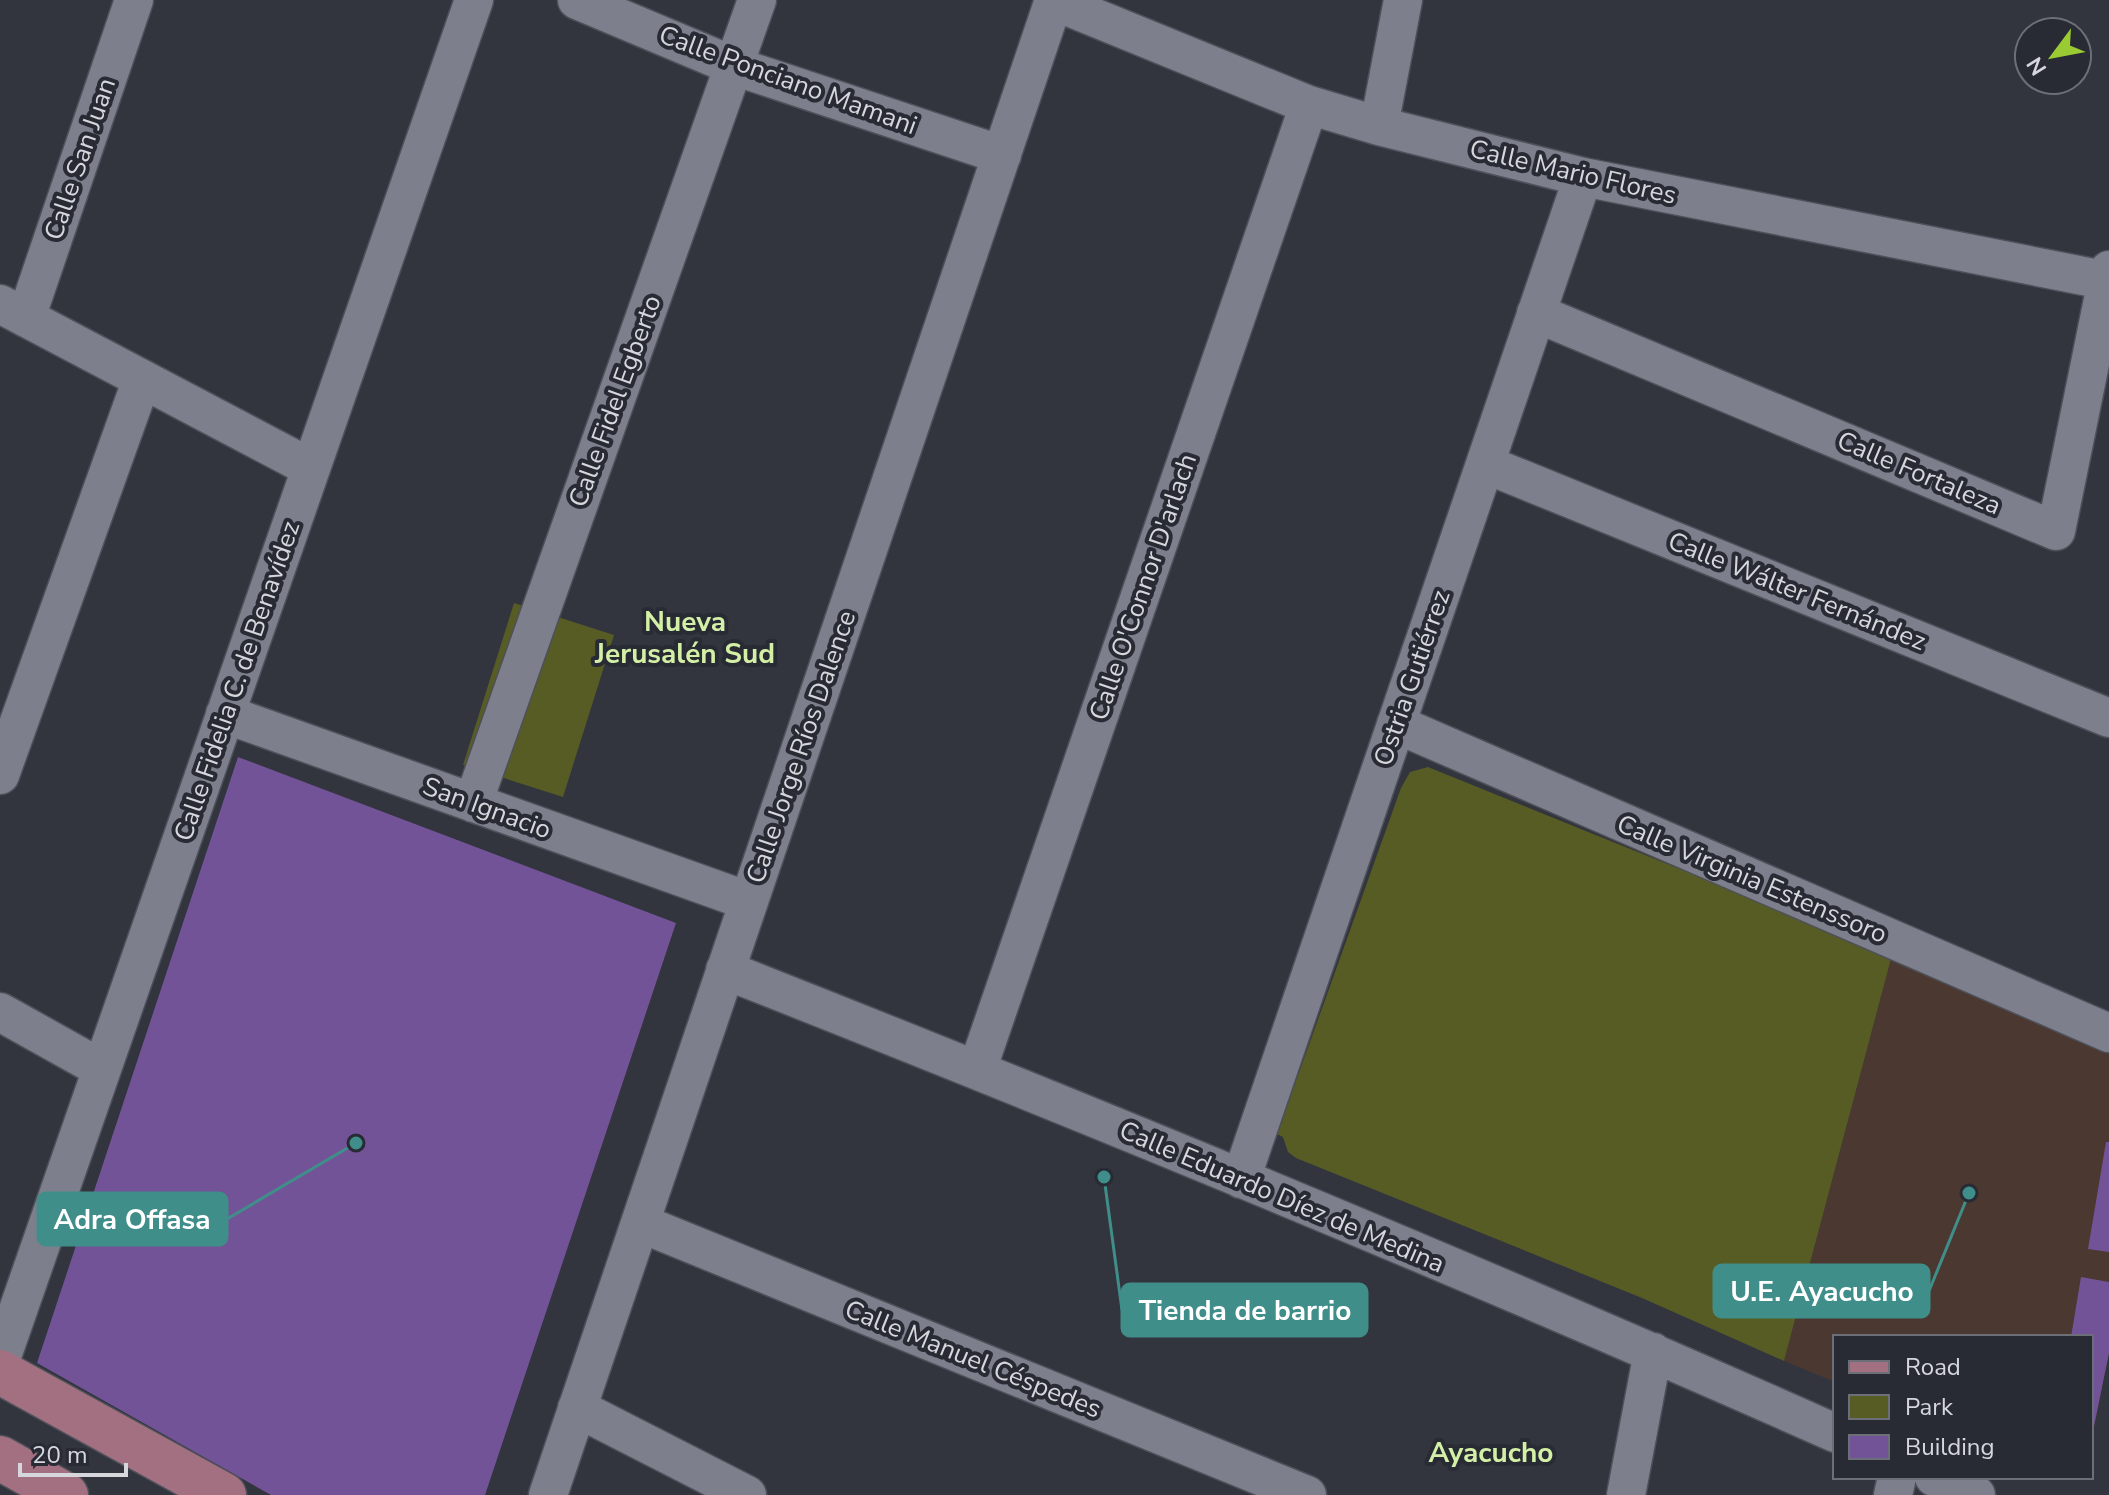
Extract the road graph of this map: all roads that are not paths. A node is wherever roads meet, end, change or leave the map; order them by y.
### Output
1 (134, 0) edge
2 (474, 0) edge
3 (577, 0) edge
4 (757, 0) edge
5 (1403, 0) edge
6 (1054, 1) edge
7 (734, 66) junction
8 (1309, 105) junction
9 (1379, 126) junction
10 (1002, 155) junction
11 (1583, 177) junction
12 (2108, 277) edge
13 (13, 311) edge
14 (1536, 313) junction
15 (142, 379) junction
16 (1485, 464) junction
17 (311, 468) junction
18 (225, 714) junction
19 (2109, 718) edge
20 (9, 719) edge
21 (1396, 724) junction
22 (0, 775) edge
23 (473, 803) junction
24 (748, 901) junction
25 (725, 970) junction
26 (0, 1012) edge
27 (2109, 1033) edge
28 (102, 1069) junction
29 (977, 1070) junction
30 (1241, 1179) junction
31 (640, 1223) junction
32 (1653, 1352) junction
33 (0, 1362) edge
34 (0, 1372) edge
35 (577, 1408) junction
36 (1833, 1432) edge
37 (0, 1458) edge
38 (1939, 1479) edge
39 (66, 1495) edge
40 (224, 1495) edge
41 (548, 1495) edge
42 (747, 1495) edge
43 (1307, 1495) edge
44 (1626, 1495) edge
45 (1976, 1495) edge

1 - 13 street, Calle San Juan
2 - 17 street, Calle Fidelia C. de Benavídez
3 - 7 street, Calle Ponciano Mamani
4 - 7 street, Calle Fidel Egberto
5 - 9 street
6 - 8 street, Calle Mario Flores
6 - 10 street, Calle Jorge Ríos Dalence
7 - 10 street, Calle Ponciano Mamani
7 - 23 street, Calle Fidel Egberto
8 - 9 street, Calle Mario Flores
8 - 29 street, Calle O'Connor D'arlach
9 - 11 street, Calle Mario Flores
10 - 24 street, Calle Jorge Ríos Dalence
11 - 12 street, Calle Mario Flores
11 - 14 street, Ostria Gutiérrez
12 - 14 street, Calle Fortaleza
13 - 15 street
14 - 16 street, Ostria Gutiérrez
15 - 17 street
15 - 20 street
16 - 19 street, Calle Wálter Fernández
16 - 21 street, Ostria Gutiérrez
17 - 18 street, Calle Fidelia C. de Benavídez
18 - 23 street, San Ignacio
18 - 28 street, Calle Fidelia C. de Benavídez
20 - 22 street
21 - 27 street, Calle Virginia Estenssoro
21 - 30 street, Ostria Gutiérrez
23 - 24 street, San Ignacio
24 - 25 street, Calle Jorge Ríos Dalence
25 - 29 street, Calle Eduardo Díez de Medina
25 - 31 street, Calle Jorge Ríos Dalence
26 - 28 street
28 - 33 street, Calle Fidelia C. de Benavídez
29 - 30 street, Calle Eduardo Díez de Medina
30 - 32 street, Calle Eduardo Díez de Medina
31 - 35 street, Calle Jorge Ríos Dalence
31 - 43 street, Calle Manuel Céspedes
32 - 36 street, Calle Eduardo Díez de Medina
32 - 44 street
34 - 40 main road
35 - 41 street, Calle Jorge Ríos Dalence
35 - 42 street
37 - 39 main road
38 - 45 street

